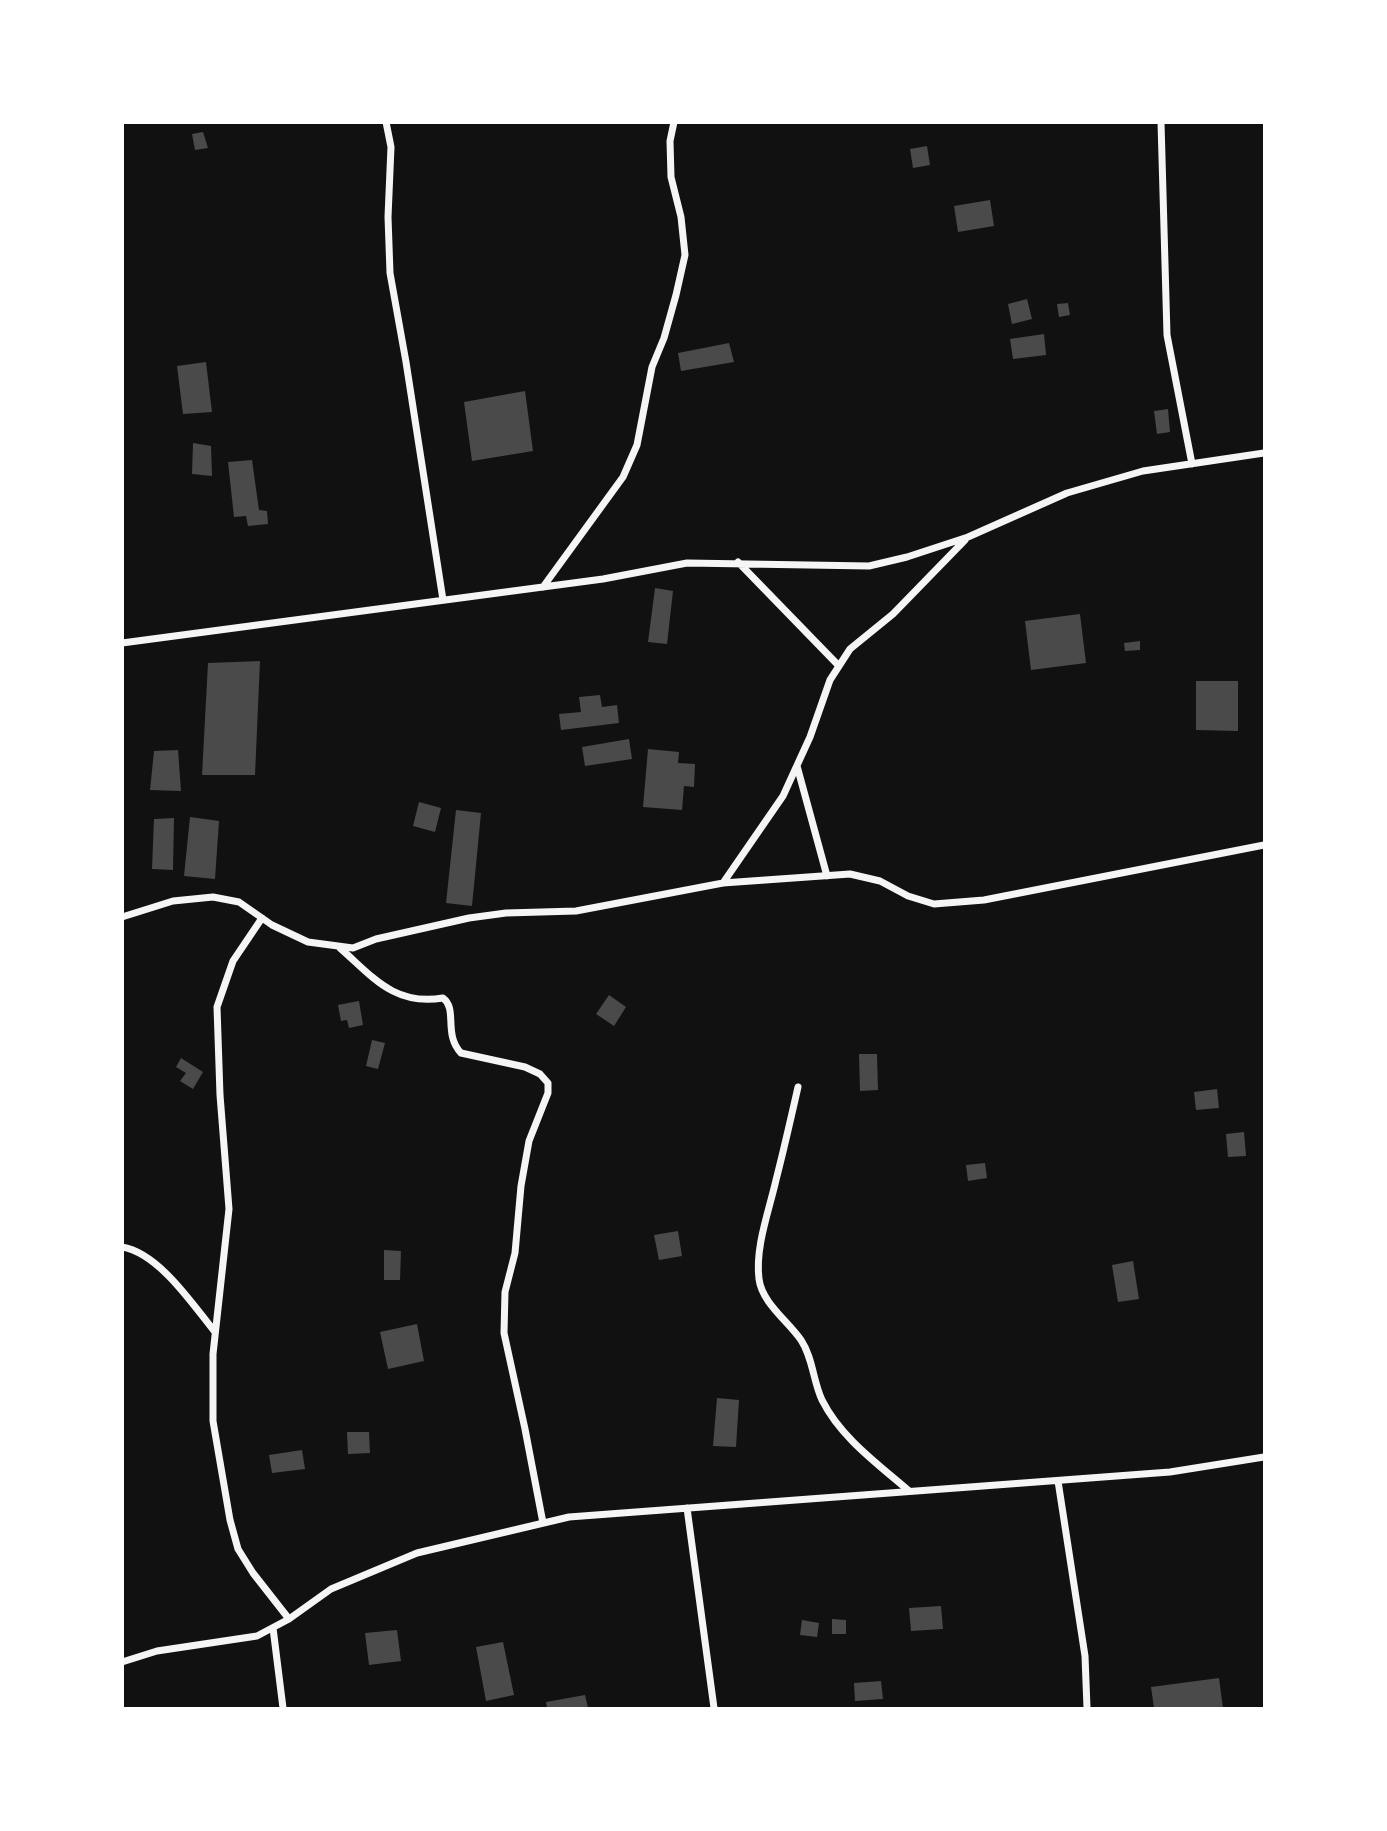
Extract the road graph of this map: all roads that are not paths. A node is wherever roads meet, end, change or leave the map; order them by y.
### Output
1 (386, 122) edge
2 (674, 122) edge
3 (1161, 122) edge
4 (1265, 453) edge
5 (1192, 464) junction
6 (968, 537) junction
7 (738, 562) junction
8 (543, 587) junction
9 (443, 600) junction
10 (122, 643) edge
11 (839, 666) junction
12 (797, 765) junction
13 (1265, 845) edge
14 (827, 876) junction
15 (723, 883) junction
16 (122, 917) edge
17 (262, 918) junction
18 (340, 948) junction
19 (798, 1087) dead end
20 (122, 1247) edge
21 (215, 1332) junction
22 (1265, 1457) edge
23 (1058, 1481) junction
24 (909, 1491) junction
25 (687, 1508) junction
26 (542, 1523) junction
27 (289, 1619) junction
28 (273, 1628) junction
29 (122, 1662) edge
30 (283, 1709) edge
31 (714, 1709) edge
32 (1087, 1709) edge

1 - 9 street
2 - 8 street
3 - 5 street
4 - 5 street
5 - 6 street
6 - 7 street
6 - 11 street
7 - 8 street
7 - 11 street
8 - 9 street
9 - 10 street
11 - 12 street
12 - 14 street
12 - 15 street
13 - 14 street
14 - 15 street
15 - 18 street
16 - 17 street
17 - 18 street
17 - 21 street
18 - 26 street
19 - 24 street
20 - 21 street
21 - 27 street
22 - 23 street
23 - 24 street
23 - 32 street
24 - 25 street
25 - 26 street
25 - 31 street
26 - 27 street
27 - 28 street
28 - 29 street
28 - 30 street

